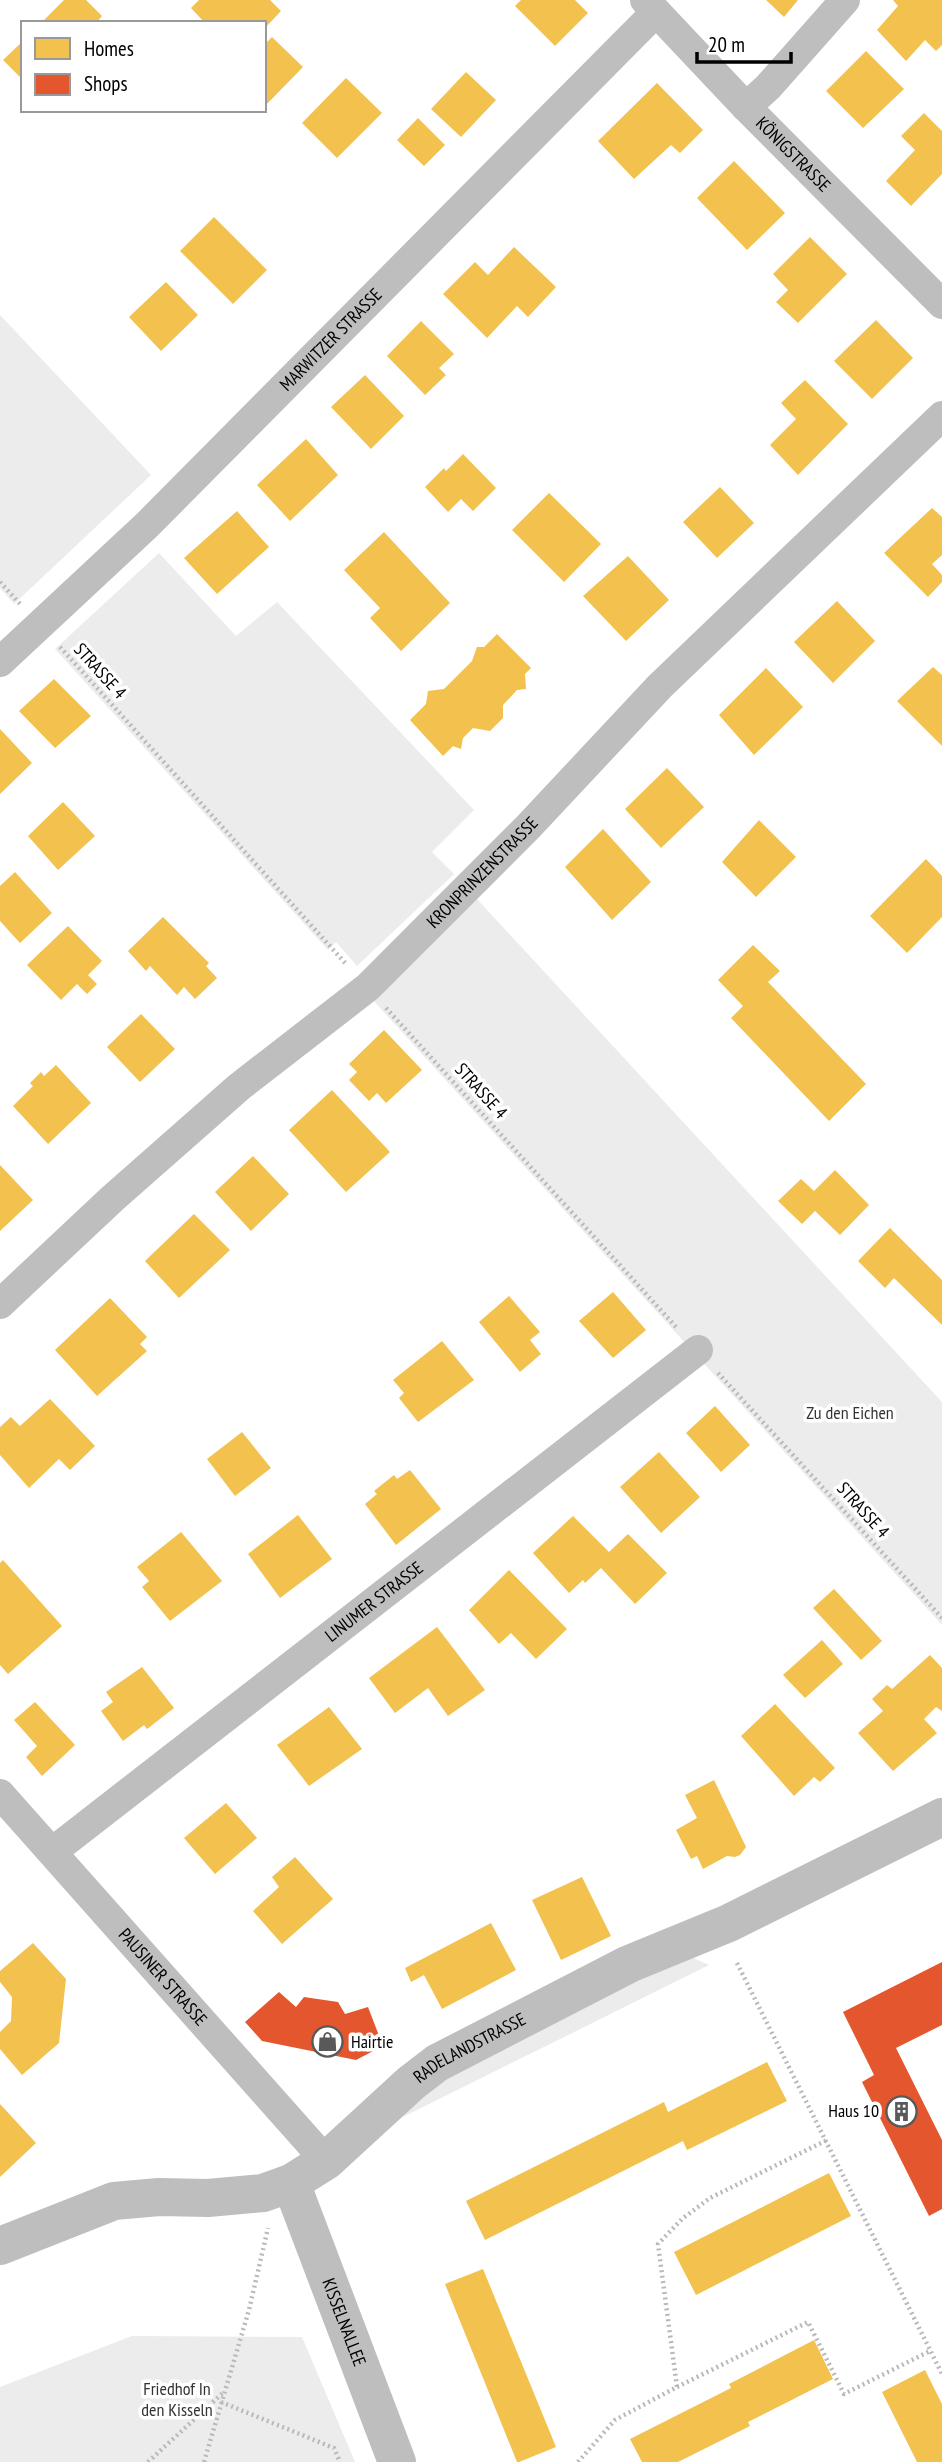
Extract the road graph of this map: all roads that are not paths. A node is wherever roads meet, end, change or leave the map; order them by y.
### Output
1 (845, 0) edge
2 (651, 6) edge
3 (746, 107) junction
4 (942, 304) edge
5 (942, 416) edge
6 (0, 662) edge
7 (0, 1304) edge
8 (698, 1350) road end
9 (0, 1794) edge
10 (942, 1817) edge
11 (52, 1852) junction
12 (326, 2161) junction
13 (291, 2183) junction
14 (0, 2246) edge
15 (397, 2462) edge

1 - 3 street
2 - 3 street, KÖNIGSTRASSE
2 - 6 street, MARWITZER STRASSE
3 - 4 street, KÖNIGSTRASSE
5 - 7 street, KRONPRINZENSTRASSE
8 - 11 street, LINUMER STRASSE
9 - 11 street, PAUSINER STRASSE
10 - 12 street, RADELANDSTRASSE
11 - 12 street, PAUSINER STRASSE
12 - 13 street, RADELANDSTRASSE
13 - 14 street, RADELANDSTRASSE
13 - 15 street, KISSELNALLEE

